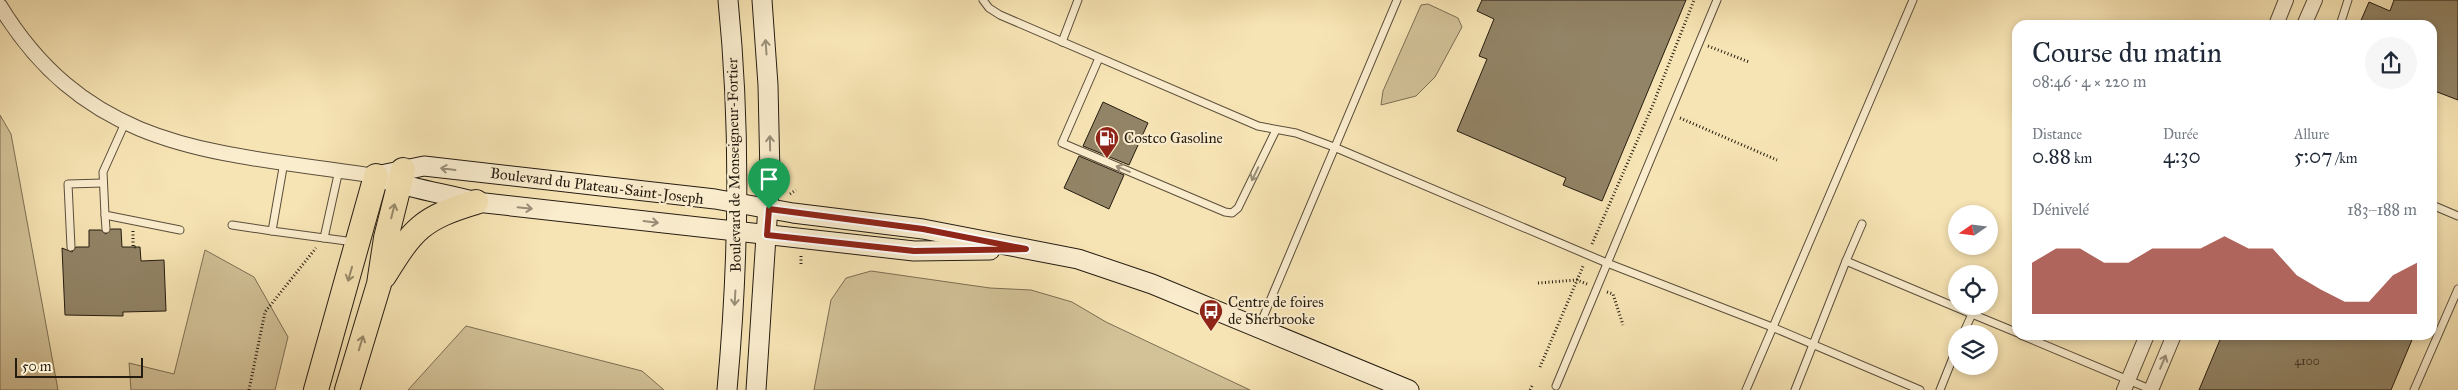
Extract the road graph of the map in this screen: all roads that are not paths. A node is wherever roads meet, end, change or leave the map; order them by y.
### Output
1 (728, 0) edge
2 (762, 0) edge
3 (982, 0) edge
4 (1078, 0) edge
5 (1397, 0) edge
6 (1717, 0) edge
7 (1913, 0) edge
8 (2286, 0) edge
9 (2314, 0) edge
10 (2348, 0) edge
11 (0, 6) edge
12 (2278, 20) edge
13 (2306, 20) edge
14 (2342, 20) edge
15 (1062, 42) junction
16 (1099, 58) junction
17 (125, 123) junction
18 (1276, 130) junction
19 (1334, 148) junction
20 (284, 162) junction
21 (339, 170) junction
22 (376, 176) junction
23 (402, 177) junction
24 (103, 183) junction
25 (476, 202) junction
26 (738, 203) junction
27 (2437, 207) edge
28 (769, 209) junction
29 (105, 215) junction
30 (2458, 216) edge
31 (1862, 224) dead end
32 (232, 225) dead end
33 (106, 229) dead end
34 (180, 230) dead end
35 (272, 230) junction
36 (738, 232) junction
37 (767, 235) junction
38 (324, 238) junction
39 (359, 243) junction
40 (70, 248) dead end
41 (1026, 249) junction
42 (1846, 261) junction
43 (1607, 263) junction
44 (379, 284) junction
45 (2458, 289) edge
46 (1948, 304) edge
47 (1974, 315) edge
48 (1772, 327) junction
49 (1258, 328) junction
50 (2012, 331) edge
51 (2437, 337) edge
52 (2032, 340) edge
53 (2145, 340) edge
54 (2172, 340) edge
55 (2436, 340) edge
56 (1813, 344) junction
57 (1948, 370) edge
58 (2126, 385) edge
59 (1556, 386) dead end
60 (316, 390) edge
61 (347, 390) edge
62 (727, 390) edge
63 (756, 390) edge
64 (1409, 390) edge
65 (1746, 390) edge
66 (1795, 390) edge
67 (1920, 390) edge
68 (1940, 390) edge
69 (2151, 390) edge
70 (2414, 390) edge

1 - 26 street, Boulevard de Monseigneur-Fortier
28 -> 2 street, Boulevard de Monseigneur-Fortier
3 - 15 lane
4 - 15 lane
5 - 19 lane
6 - 43 lane
7 - 48 lane
8 - 12 street
9 - 13 street
10 - 14 lane
11 - 17 street, Boulevard du Plateau-Saint-Joseph
15 - 16 lane
16 - 18 lane
18 -> 16 lane
17 - 20 street, Boulevard du Plateau-Saint-Joseph
17 - 24 lane
18 - 19 lane
19 - 43 lane
19 - 49 lane
20 - 21 street, Boulevard du Plateau-Saint-Joseph
20 - 35 lane
21 - 22 street, Boulevard du Plateau-Saint-Joseph
21 - 38 lane
22 - 23 street, Boulevard du Plateau-Saint-Joseph
22 - 39 highway
23 - 25 street, Boulevard du Plateau-Saint-Joseph
26 -> 23 street, Boulevard du Plateau-Saint-Joseph
44 -> 23 highway
24 - 29 lane
24 - 40 lane
25 -> 36 street, Boulevard du Plateau-Saint-Joseph
25 - 44 highway
26 - 28 street, Boulevard du Plateau-Saint-Joseph
26 - 36 street, Boulevard de Monseigneur-Fortier
27 - 30 lane
28 - 37 street, Boulevard de Monseigneur-Fortier
28 - 41 street, Boulevard du Plateau-Saint-Joseph
29 - 33 lane
29 - 34 lane
31 - 42 lane
32 - 35 lane
35 - 38 lane
36 - 37 street, Boulevard du Plateau-Saint-Joseph
36 -> 62 street, Boulevard de Monseigneur-Fortier
37 - 41 street, Boulevard du Plateau-Saint-Joseph
37 - 63 street, Boulevard de Monseigneur-Fortier
38 - 39 lane
39 -> 60 highway
41 - 49 street, Boulevard du Plateau-Saint-Joseph
42 - 46 lane
42 - 56 lane
43 - 48 lane
43 - 59 lane
61 -> 44 highway
45 - 51 lane
47 - 50 lane
48 - 56 lane
48 - 65 lane
49 - 64 street, Boulevard du Plateau-Saint-Joseph
52 - 58 lane
53 - 58 street
69 -> 54 street
55 - 70 lane
56 - 66 lane
56 - 67 lane
57 - 68 lane
58 - 69 lane

